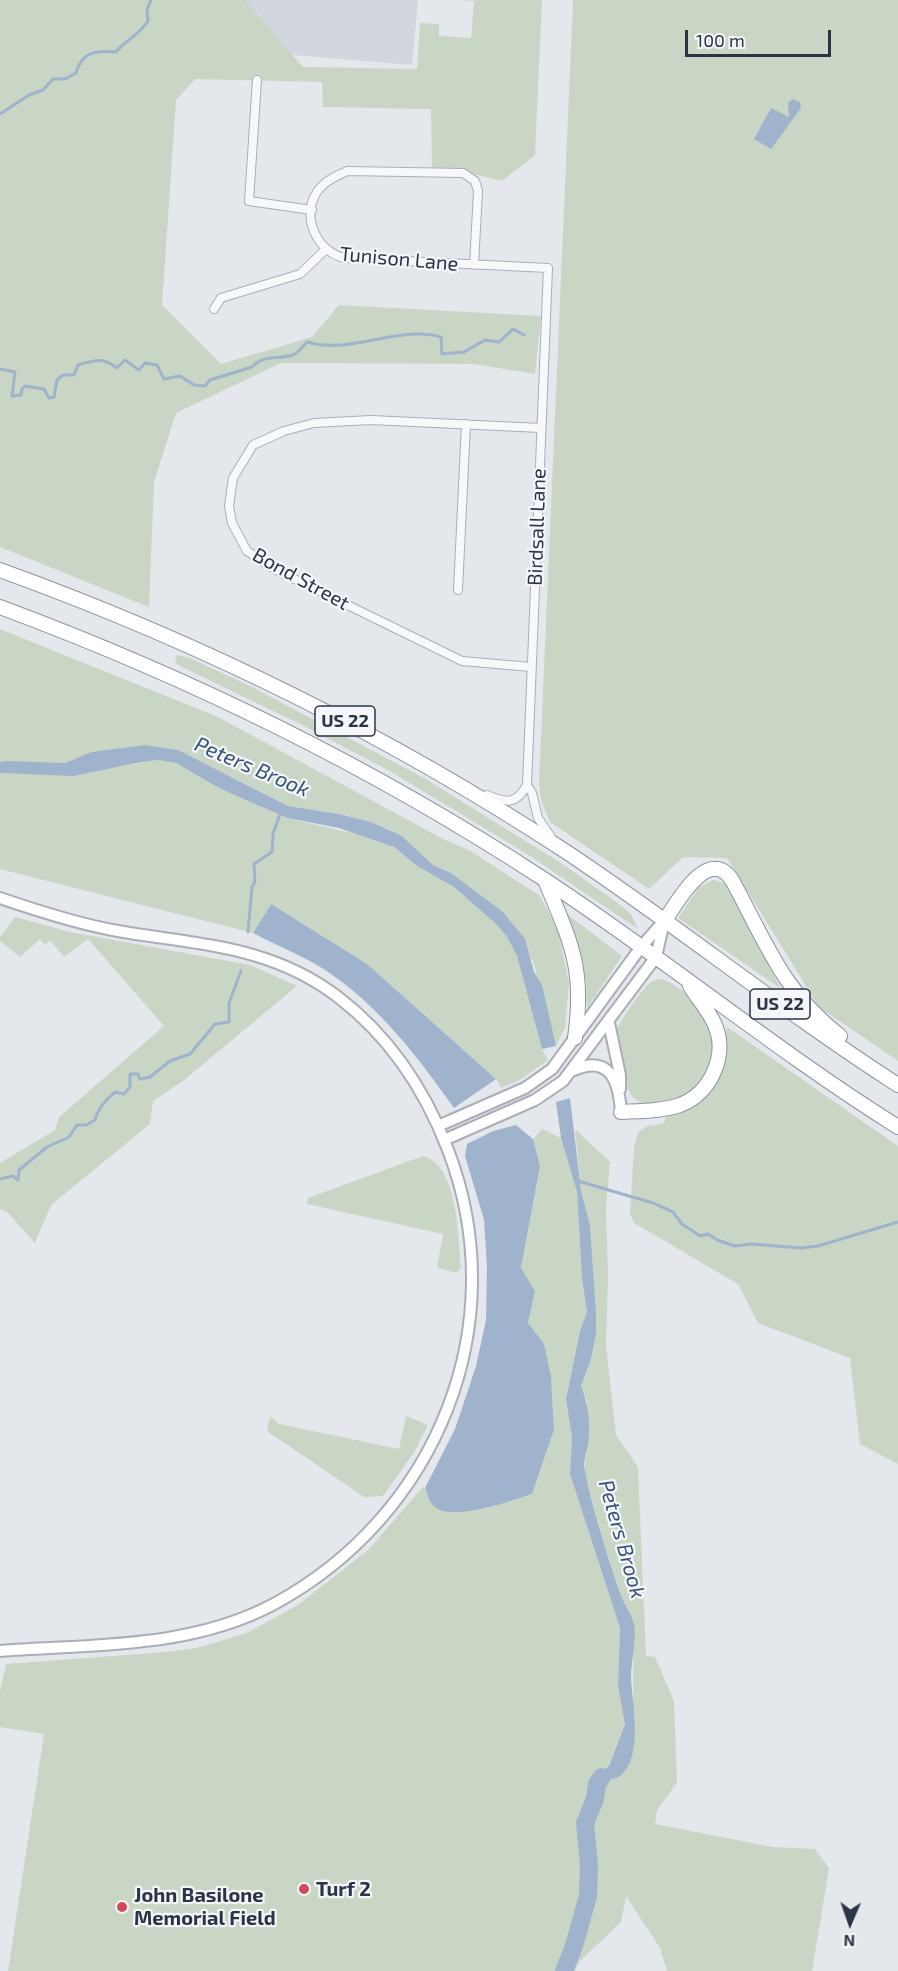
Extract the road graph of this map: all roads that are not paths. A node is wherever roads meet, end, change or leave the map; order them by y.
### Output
1 (257, 80) dead end
2 (312, 210) junction
3 (325, 250) junction
4 (474, 265) junction
5 (548, 268) joint
6 (214, 309) dead end
7 (466, 424) junction
8 (541, 428) junction
9 (0, 570) edge
10 (458, 590) dead end
11 (0, 607) edge
12 (531, 667) junction
13 (458, 784) junction
14 (527, 785) junction
15 (563, 850) junction
16 (545, 880) junction
17 (0, 898) edge
18 (664, 922) junction
19 (641, 947) junction
20 (656, 957) junction
21 (686, 980) junction
22 (609, 1023) junction
23 (575, 1038) junction
24 (571, 1071) junction
25 (877, 1072) junction
26 (898, 1085) edge
27 (620, 1093) junction
28 (621, 1112) joint
29 (438, 1126) junction
30 (898, 1127) edge
31 (444, 1140) junction
32 (0, 1651) edge

1 - 2 street
2 - 3 street, Tunison Lane
2 - 4 street, Tunison Lane
3 - 4 street, Tunison Lane
3 - 6 street, Tunison Lane
4 - 5 street, Tunison Lane
5 - 8 street, Birdsall Lane
7 - 8 street, Bond Street
7 - 10 street
7 - 12 street, Bond Street
8 - 12 street, Birdsall Lane
9 - 13 highway, US 22
11 - 16 highway, US 22
12 - 14 street, Birdsall Lane
13 - 14 street
13 - 15 highway, US 22
14 - 15 street, Birdsall Lane
15 - 18 highway, US 22
16 - 19 highway, US 22
16 - 23 highway
17 - 29 street
18 - 19 street
18 - 20 street
18 - 25 highway, US 22
18 - 25 highway
19 - 20 highway, US 22
19 - 23 street
20 - 21 highway, US 22
20 - 22 street
21 - 28 highway
21 - 30 highway, US 22
22 - 24 street
22 - 27 street
23 - 29 street
24 - 27 street
24 - 31 street
25 - 26 highway, US 22
27 - 28 street
29 - 31 street
31 - 32 street

